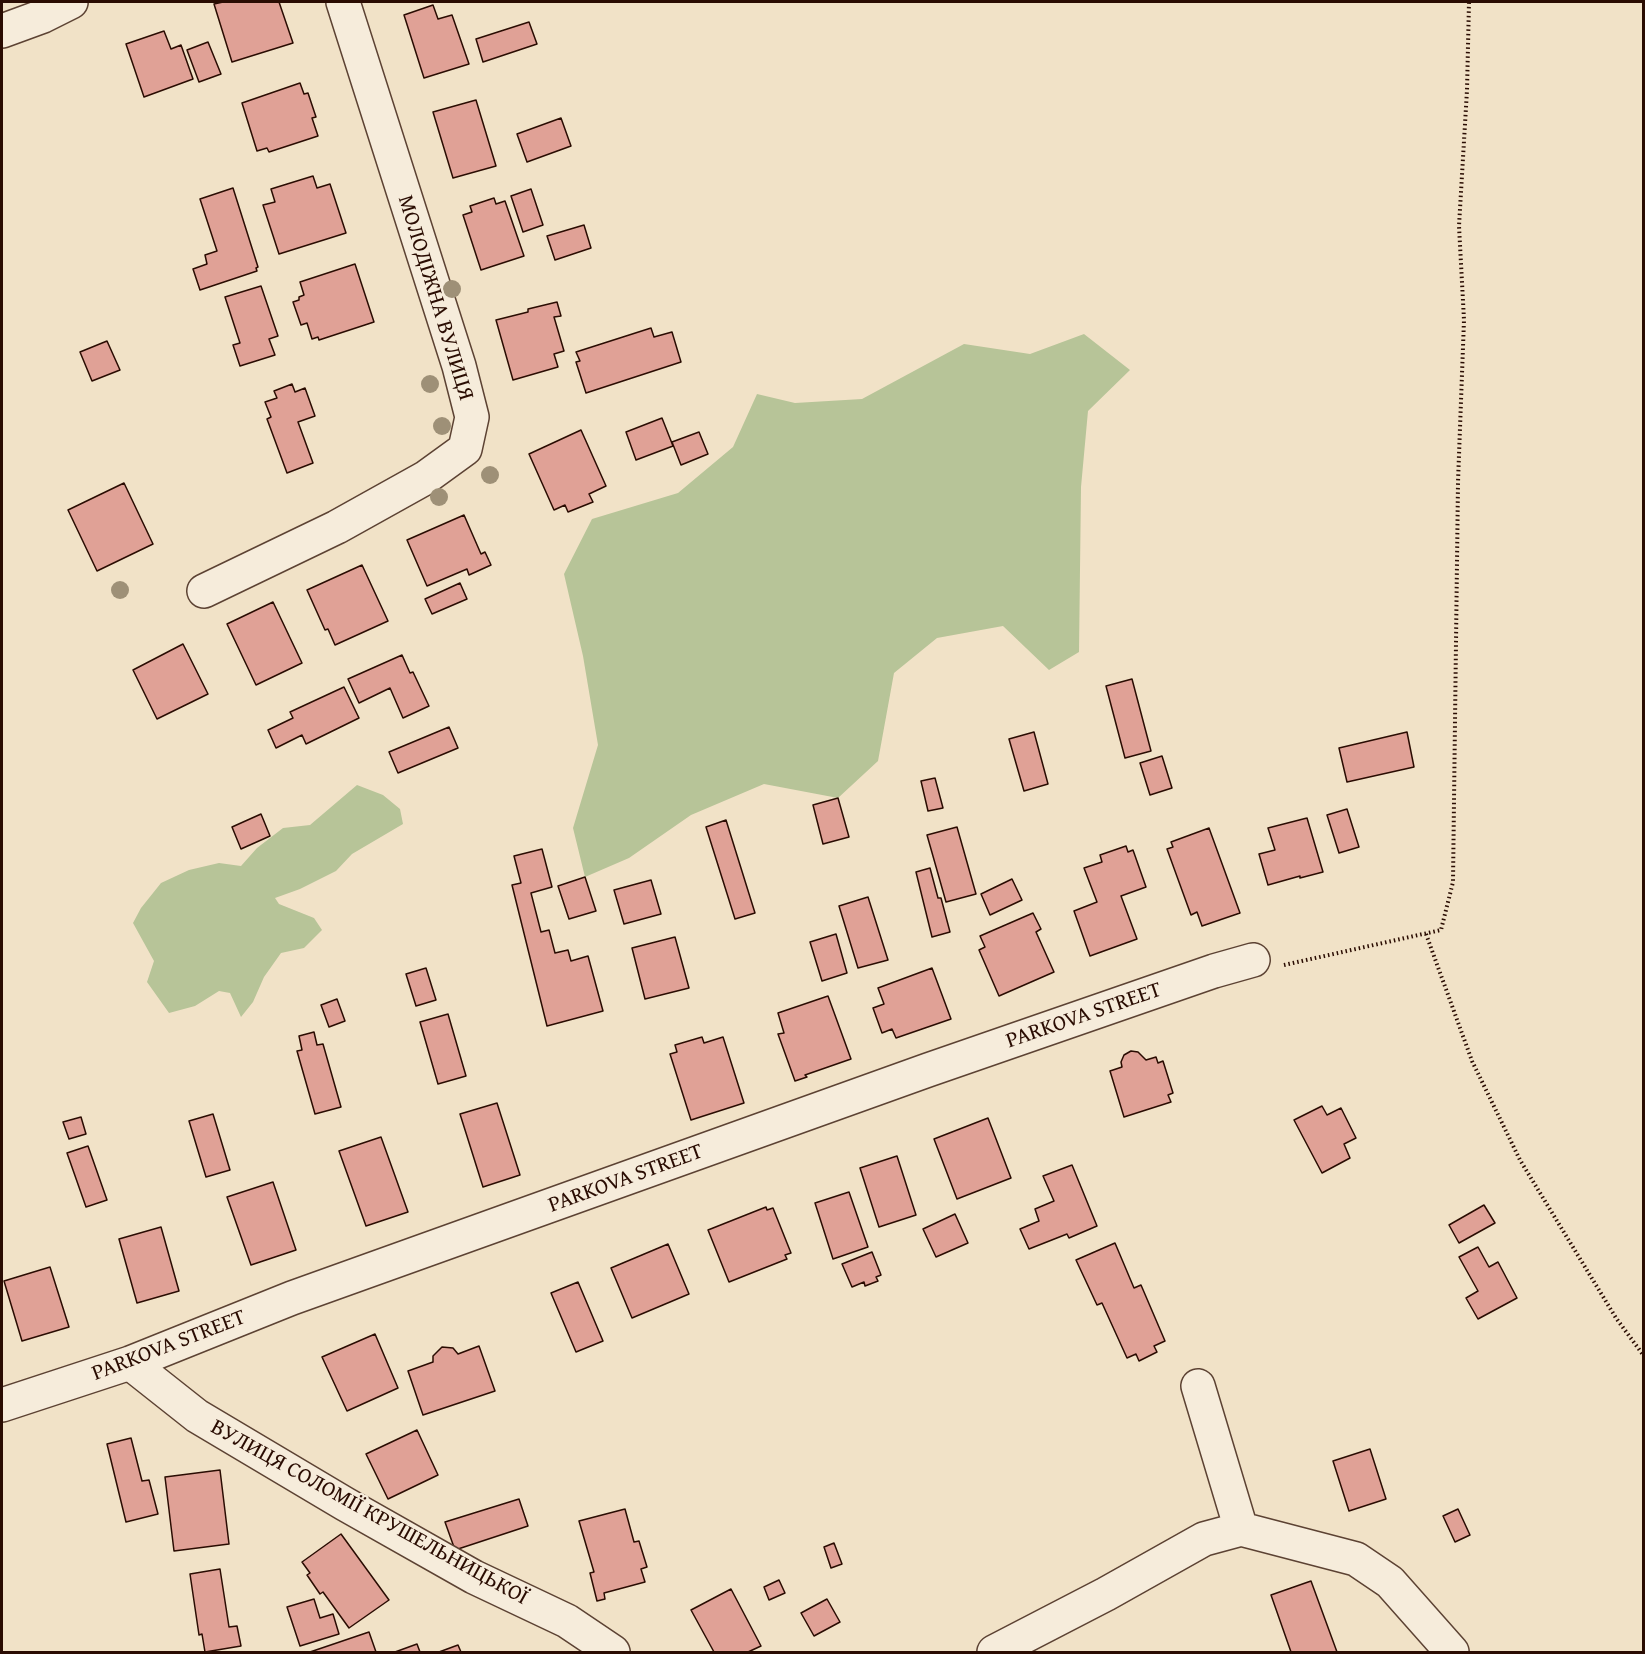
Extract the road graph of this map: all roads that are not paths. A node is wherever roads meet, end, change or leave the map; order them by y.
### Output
1 (71, 2) edge
2 (343, 2) edge
3 (2, 31) edge
4 (204, 591) dead end
5 (1252, 960) road end
6 (130, 1364) junction
7 (1198, 1386) dead end
8 (2, 1405) edge
9 (1241, 1529) junction
10 (613, 1653) edge
11 (994, 1653) edge
12 (1452, 1653) edge

1 - 3 street
2 - 4 street, МОЛОДІЖНА ВУЛИЦЯ
5 - 6 street, PARKOVA STREET
6 - 8 street, PARKOVA STREET
6 - 10 street, ВУЛИЦЯ СОЛОМІЇ КРУШЕЛЬНИЦЬКОЇ
7 - 9 street
9 - 11 street
9 - 12 street

